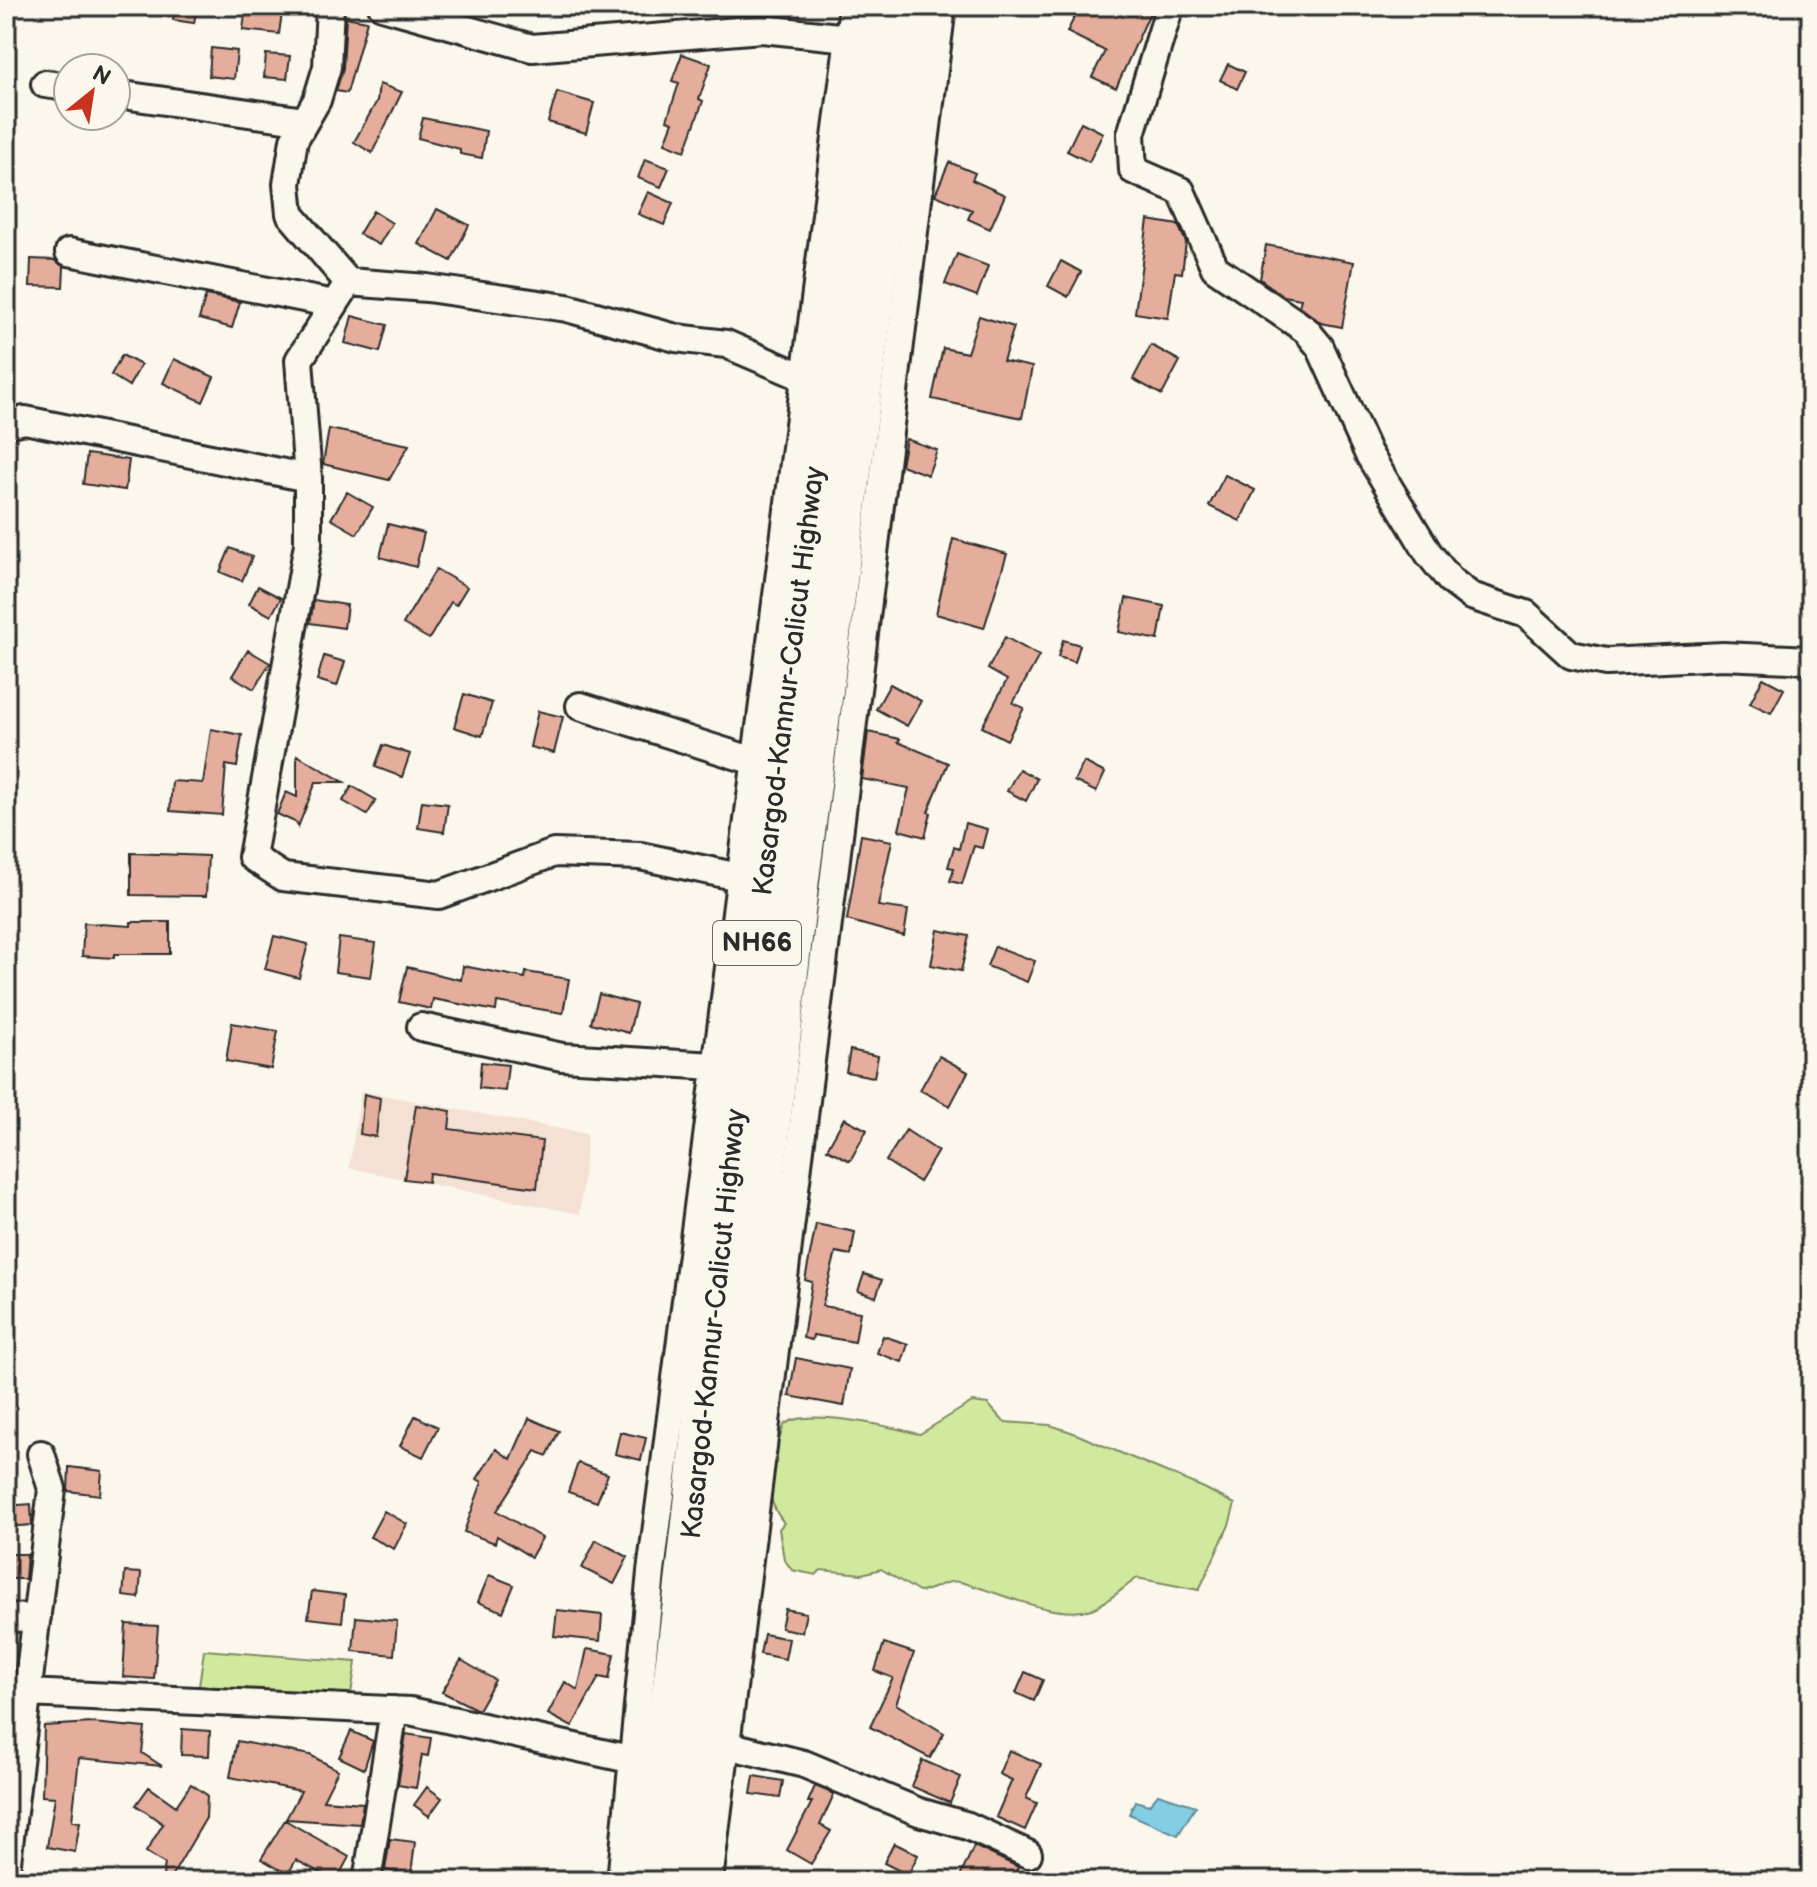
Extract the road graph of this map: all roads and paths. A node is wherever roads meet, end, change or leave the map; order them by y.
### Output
1 (330, 6) edge
2 (382, 6) edge
3 (853, 6) edge
4 (878, 6) edge
5 (911, 6) edge
6 (942, 6) edge
7 (1170, 6) edge
8 (849, 38) junction
9 (132, 96) edge
10 (305, 121) junction
11 (69, 252) dead end
12 (341, 293) junction
13 (803, 377) junction
14 (6, 424) edge
15 (308, 478) junction
16 (1811, 660) edge
17 (580, 706) dead end
18 (754, 761) junction
19 (739, 877) junction
20 (421, 1027) dead end
21 (715, 1066) junction
22 (41, 1454) dead end
23 (37, 1617) junction
24 (6, 1618) edge
25 (17, 1694) edge
26 (394, 1710) junction
27 (723, 1744) junction
28 (634, 1760) junction
29 (1028, 1854) dead end
30 (6, 1870) edge
31 (367, 1881) edge
32 (621, 1881) edge
33 (647, 1881) edge
34 (682, 1881) edge
35 (709, 1881) edge

1 - 10 street
2 - 8 street
3 - 8 street
4 - 33 highway, Kasargod-Kannur-Calicut Highway / NH66
5 - 34 highway, Kasargod-Kannur-Calicut Highway / NH66
6 - 27 street
7 - 16 street
8 - 13 street
9 - 10 street
10 - 12 street
11 - 12 street
12 - 13 street
12 - 15 street
13 - 18 street
14 - 15 street
15 - 19 street
17 - 18 street
18 - 19 street
19 - 21 street
20 - 21 street
21 - 28 street
22 - 23 street
23 - 24 street
23 - 25 street
25 - 26 street
25 - 30 street
26 - 28 street
26 - 31 street
27 - 29 street
27 - 35 street
28 - 32 street

